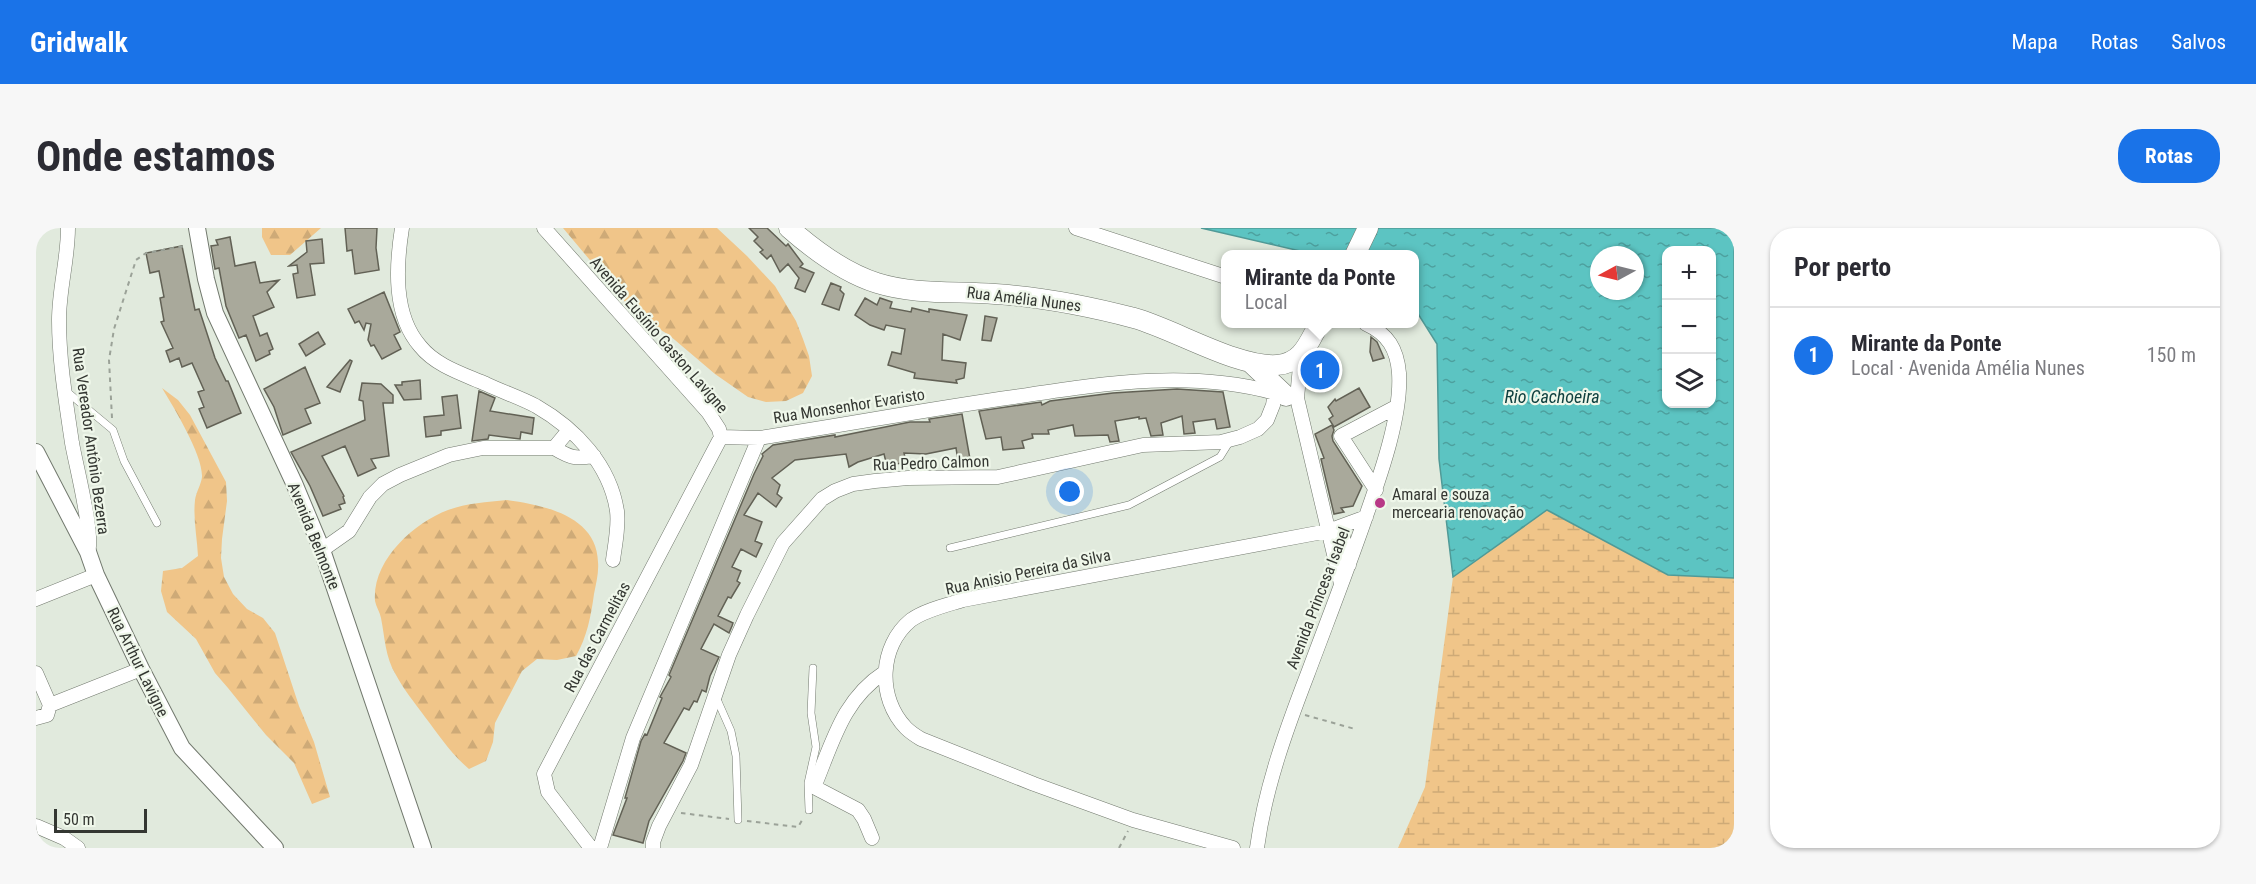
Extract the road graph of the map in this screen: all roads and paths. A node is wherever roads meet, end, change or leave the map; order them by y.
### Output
1 (68, 228) edge
2 (402, 228) edge
3 (544, 228) edge
4 (789, 228) edge
5 (1076, 228) edge
6 (1368, 228) edge
7 (198, 235) edge
8 (1357, 250) edge
9 (1221, 275) edge
10 (1317, 328) edge
11 (1375, 328) edge
12 (1305, 350) junction
13 (1250, 362) junction
14 (64, 389) junction
15 (1286, 395) junction
16 (1396, 406) junction
17 (569, 429) junction
18 (112, 430) junction
19 (721, 437) junction
20 (759, 438) junction
21 (1232, 439) junction
22 (554, 448) junction
23 (36, 452) edge
24 (594, 456) junction
25 (1376, 490) junction
26 (1366, 517) junction
27 (157, 523) dead end
28 (1335, 530) junction
29 (950, 548) dead end
30 (322, 550) junction
31 (88, 552) junction
32 (613, 560) dead end
33 (1349, 565) junction
34 (96, 575) junction
35 (1341, 584) junction
36 (36, 599) edge
37 (813, 668) dead end
38 (141, 669) junction
39 (885, 672) junction
40 (36, 673) edge
41 (715, 695) junction
42 (50, 705) junction
43 (1293, 712) junction
44 (36, 718) edge
45 (1355, 729) dead end
46 (809, 810) dead end
47 (738, 820) dead end
48 (1133, 820) junction
49 (36, 826) edge
50 (874, 843) edge
51 (78, 848) edge
52 (275, 848) edge
53 (423, 848) edge
54 (591, 848) edge
55 (600, 848) edge
56 (653, 848) edge
57 (1119, 848) edge
58 (1233, 848) edge
59 (1257, 848) edge

1 - 14 street, Rua Vereador Antônio Bezerra
2 - 17 street
3 - 19 street, Avenida Eusínio Gaston Lavigne
4 - 13 main road, Rua Amélia Nunes
5 - 9 street
6 - 8 main road
7 - 18 path
7 - 30 street, Avenida Belmonte
10 - 12 main road
11 - 16 street, Avenida Princesa Isabel
12 - 13 main road, Rua Amélia Nunes
12 - 15 street
13 - 15 main road
14 - 18 lane
14 - 31 street, Rua Vereador Antônio Bezerra
15 - 20 street, Rua Monsenhor Evaristo
15 - 21 street, Rua Pedro Calmon
15 - 28 street
16 - 25 street, Avenida Princesa Isabel
16 - 25 street
17 - 22 street
17 - 24 street
18 - 27 lane
19 - 20 street, Avenida Eusínio Gaston Lavigne
19 - 54 street, Rua das Carmelitas
20 - 55 street, Rua Monsenhor Evaristo
21 - 29 lane
21 - 41 street, Rua Pedro Calmon
22 - 24 street
22 - 30 street
23 - 31 street, Rua Arthur Lavigne
24 - 32 street
25 - 26 street, Avenida Princesa Isabel
26 - 28 street, Rua Anisio Pereira da Silva
26 - 33 street, Avenida Princesa Isabel
28 - 33 street
28 - 35 street
28 - 39 street, Rua Anisio Pereira da Silva
30 - 53 street, Avenida Belmonte
31 - 34 street, Rua Arthur Lavigne
33 - 35 street, Avenida Princesa Isabel
34 - 36 street
34 - 38 street, Rua Arthur Lavigne
35 - 43 street, Avenida Princesa Isabel
37 - 46 lane
38 - 42 street
38 - 52 street, Rua Arthur Lavigne
39 - 48 street, Rua Anisio Pereira da Silva
39 - 50 street
40 - 42 street
41 - 47 lane
41 - 56 street, Rua Pedro Calmon
42 - 44 street
43 - 45 path
43 - 59 street, Avenida Princesa Isabel
48 - 57 path
48 - 58 street, Rua Anisio Pereira da Silva
49 - 51 street

